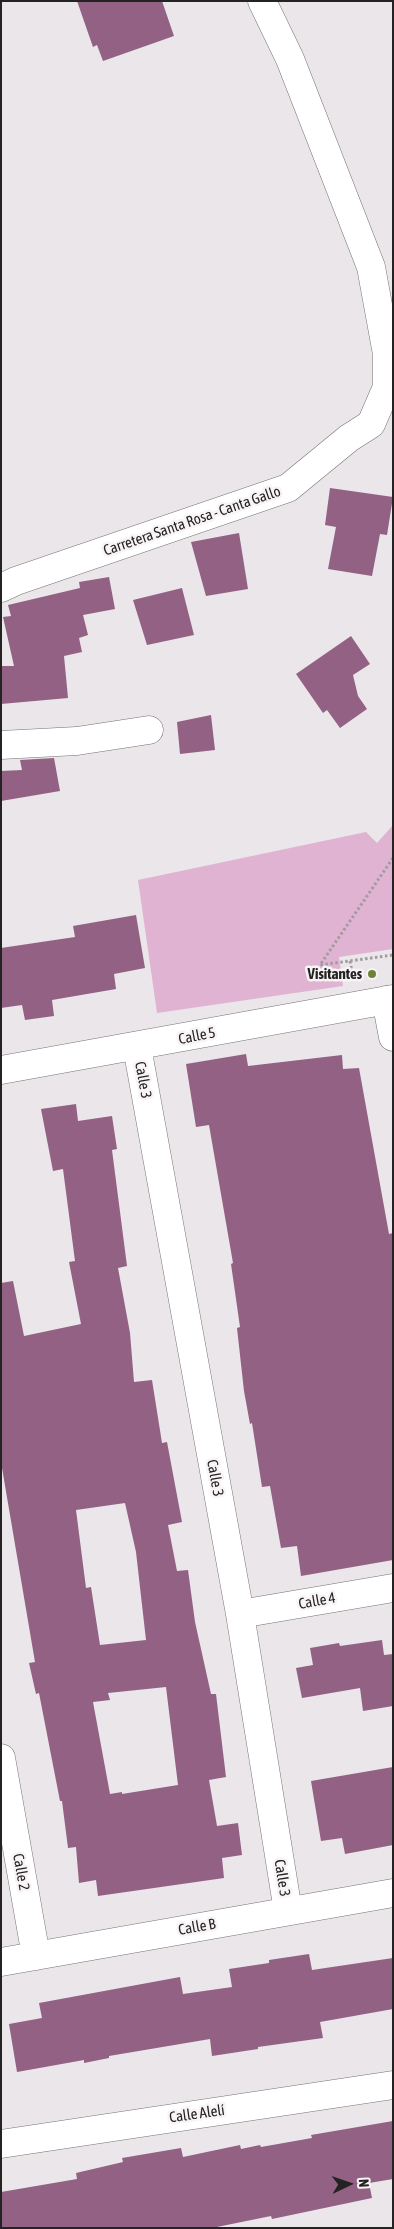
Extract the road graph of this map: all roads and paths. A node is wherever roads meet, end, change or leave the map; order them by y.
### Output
1 (262, 1) edge
2 (283, 1) edge
3 (290, 59) junction
4 (1, 588) edge
5 (149, 730) dead end
6 (1, 746) edge
7 (393, 858) edge
8 (393, 955) edge
9 (390, 1000) edge
10 (393, 1037) edge
11 (137, 1047) junction
12 (1, 1070) edge
13 (393, 1588) edge
14 (240, 1614) junction
15 (1, 1758) edge
16 (393, 1892) edge
17 (288, 1911) junction
18 (36, 1956) junction
19 (1, 1962) edge
20 (393, 2085) edge
21 (1, 2144) edge

1 - 3 street, Carretera Santa Rosa - Canta Gallo
2 - 3 street, Carretera Santa Rosa - Canta Gallo
3 - 4 street, Carretera Santa Rosa - Canta Gallo
5 - 6 street
7 - 8 path
9 - 10 street
9 - 11 street, Calle 5
11 - 12 street, Calle 5
11 - 14 street, Calle 3
13 - 14 street, Calle 4
14 - 17 street, Calle 3
15 - 18 street, Calle 2
16 - 17 street, Calle B
17 - 18 street, Calle B
18 - 19 street, Calle B
20 - 21 street, Calle Alelí

